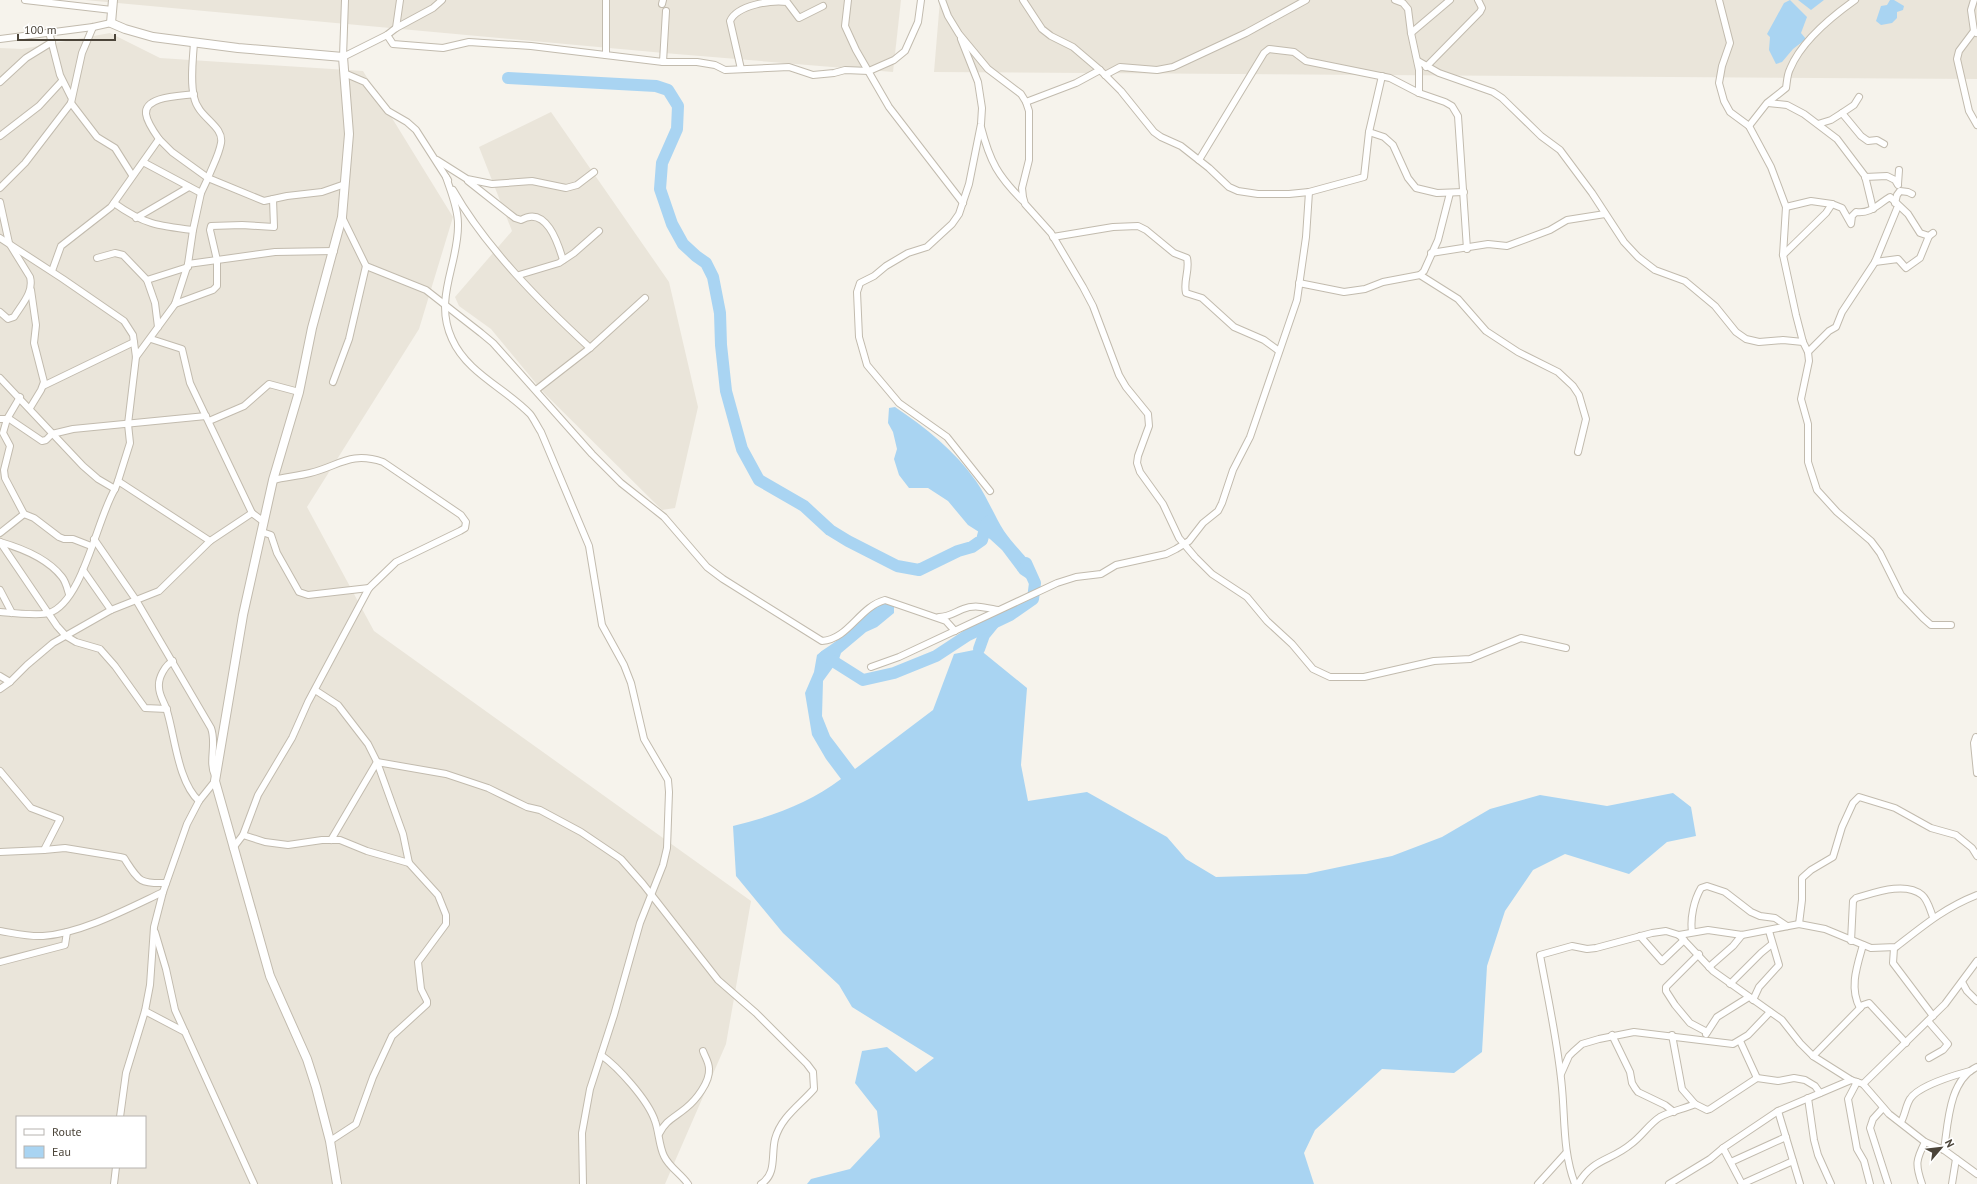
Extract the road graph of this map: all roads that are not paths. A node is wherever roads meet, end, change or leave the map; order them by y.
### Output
1 (25, 0) edge
2 (113, 0) edge
3 (345, 0) edge
4 (400, 0) edge
5 (442, 0) edge
6 (606, 0) edge
7 (848, 0) edge
8 (921, 0) edge
9 (942, 0) edge
10 (1023, 0) edge
11 (1306, 0) edge
12 (1395, 0) edge
13 (1450, 0) edge
14 (1478, 0) edge
15 (1718, 0) edge
16 (1855, 0) edge
17 (1974, 0) edge
18 (58, 1) edge
19 (822, 6) dead end
20 (112, 10) junction
21 (666, 11) dead end
22 (111, 23) junction
23 (93, 27) junction
24 (396, 28) junction
25 (49, 32) junction
26 (1975, 32) edge
27 (1411, 33) junction
28 (388, 34) junction
29 (959, 34) junction
30 (0, 39) edge
31 (52, 42) junction
32 (194, 42) junction
33 (606, 56) junction
34 (343, 57) junction
35 (1418, 61) junction
36 (663, 62) junction
37 (1426, 67) junction
38 (741, 69) junction
39 (869, 71) junction
40 (1102, 72) junction
41 (344, 73) junction
42 (1382, 76) junction
43 (62, 81) junction
44 (0, 82) edge
45 (1419, 93) junction
46 (194, 94) junction
47 (1859, 97) dead end
48 (71, 100) junction
49 (1026, 102) junction
50 (1767, 103) junction
51 (1842, 113) junction
52 (981, 124) junction
53 (1818, 124) junction
54 (1977, 125) edge
55 (1749, 126) junction
56 (1369, 132) junction
57 (0, 136) edge
58 (158, 139) junction
59 (1884, 144) dead end
60 (434, 158) junction
61 (1199, 160) junction
62 (143, 162) junction
63 (1899, 170) dead end
64 (594, 172) dead end
65 (132, 176) junction
66 (446, 177) junction
67 (1865, 177) junction
68 (208, 178) junction
69 (467, 180) junction
70 (345, 184) junction
71 (189, 187) junction
72 (0, 188) edge
73 (1899, 188) junction
74 (1309, 192) junction
75 (1464, 192) junction
76 (201, 193) junction
77 (1450, 194) junction
78 (1912, 194) dead end
79 (273, 199) junction
80 (0, 202) edge
81 (114, 203) junction
82 (963, 203) junction
83 (1025, 204) junction
84 (1832, 204) junction
85 (1897, 204) junction
86 (1786, 207) junction
87 (1873, 209) junction
88 (1605, 214) junction
89 (342, 217) junction
90 (136, 218) junction
91 (193, 230) junction
92 (599, 231) dead end
93 (1053, 237) junction
94 (0, 238) edge
95 (9, 243) junction
96 (1467, 249) junction
97 (334, 251) junction
98 (1431, 254) junction
99 (1783, 255) junction
100 (97, 258) dead end
101 (217, 260) junction
102 (563, 260) junction
103 (1875, 262) junction
104 (188, 266) junction
105 (366, 266) junction
106 (52, 271) junction
107 (519, 275) junction
108 (1420, 275) junction
109 (147, 280) junction
110 (1299, 283) junction
111 (31, 290) junction
112 (645, 298) dead end
113 (444, 303) junction
114 (175, 304) junction
115 (0, 312) edge
116 (158, 327) junction
117 (151, 339) junction
118 (134, 342) junction
119 (1803, 342) junction
120 (590, 348) junction
121 (1279, 351) junction
122 (1808, 352) junction
123 (136, 357) junction
124 (0, 378) edge
125 (333, 382) dead end
126 (43, 386) junction
127 (536, 390) junction
128 (299, 392) junction
129 (20, 397) junction
130 (30, 408) junction
131 (8, 418) junction
132 (0, 419) edge
133 (207, 419) junction
134 (128, 424) junction
135 (52, 434) junction
136 (1578, 452) dead end
137 (273, 480) junction
138 (118, 481) junction
139 (114, 489) junction
140 (990, 491) dead end
141 (252, 513) junction
142 (24, 514) junction
143 (264, 522) junction
144 (262, 532) junction
145 (0, 533) edge
146 (94, 539) junction
147 (210, 541) junction
148 (0, 542) edge
149 (1184, 544) junction
150 (92, 546) junction
151 (83, 570) junction
152 (368, 588) junction
153 (0, 590) edge
154 (69, 594) junction
155 (136, 600) junction
156 (111, 610) junction
157 (998, 610) junction
158 (0, 612) edge
159 (12, 612) junction
160 (48, 613) junction
161 (938, 618) junction
162 (1951, 625) dead end
163 (955, 631) junction
164 (66, 636) junction
165 (1566, 648) dead end
166 (173, 662) junction
167 (871, 667) dead end
168 (0, 676) edge
169 (10, 682) junction
170 (0, 689) edge
171 (315, 690) junction
172 (167, 709) junction
173 (1976, 737) dead end
174 (377, 762) junction
175 (0, 771) edge
176 (1977, 773) edge
177 (215, 779) junction
178 (199, 801) junction
179 (243, 835) junction
180 (331, 840) junction
181 (233, 848) junction
182 (44, 850) junction
183 (0, 852) edge
184 (1977, 856) edge
185 (409, 863) junction
186 (166, 883) junction
187 (162, 892) junction
188 (651, 894) junction
189 (1977, 895) edge
190 (1933, 917) junction
191 (1799, 924) junction
192 (1786, 926) junction
193 (154, 927) junction
194 (1769, 931) junction
195 (0, 932) edge
196 (66, 932) junction
197 (1692, 932) junction
198 (1679, 935) junction
199 (1742, 935) junction
200 (1640, 936) junction
201 (1684, 940) junction
202 (1851, 941) junction
203 (1772, 944) junction
204 (1863, 945) junction
205 (1894, 948) junction
206 (1699, 954) junction
207 (1977, 961) edge
208 (0, 962) edge
209 (1709, 967) junction
210 (1962, 982) junction
211 (1730, 984) junction
212 (1751, 999) junction
213 (1977, 1001) edge
214 (1860, 1008) junction
215 (145, 1011) junction
216 (1770, 1012) junction
217 (1933, 1016) junction
218 (1928, 1022) junction
219 (185, 1032) junction
220 (1707, 1032) junction
221 (1612, 1035) junction
222 (1672, 1035) junction
223 (1704, 1040) junction
224 (1740, 1041) junction
225 (1906, 1042) junction
226 (702, 1051) dead end
227 (601, 1055) junction
228 (1813, 1056) junction
229 (1929, 1058) dead end
230 (1977, 1067) edge
231 (1970, 1070) junction
232 (1560, 1075) junction
233 (1757, 1078) junction
234 (1857, 1082) junction
235 (1820, 1093) junction
236 (1808, 1098) junction
237 (1695, 1104) junction
238 (1883, 1108) junction
239 (1778, 1111) junction
240 (1674, 1112) junction
241 (120, 1116) edge
242 (1901, 1122) junction
243 (659, 1134) junction
244 (1786, 1137) junction
245 (330, 1141) junction
246 (1925, 1142) junction
247 (1723, 1148) junction
248 (1944, 1150) junction
249 (1566, 1153) junction
250 (1956, 1159) junction
251 (1793, 1161) junction
252 (1731, 1162) junction
253 (116, 1168) edge
254 (1977, 1174) edge
255 (114, 1184) edge
256 (254, 1184) edge
257 (337, 1184) edge
258 (583, 1184) edge
259 (688, 1184) edge
260 (760, 1184) edge
261 (1538, 1184) edge
262 (1575, 1184) edge
263 (1578, 1184) edge
264 (1669, 1184) edge
265 (1742, 1184) edge
266 (1800, 1184) edge
267 (1831, 1184) edge
268 (1870, 1184) edge
269 (1888, 1184) edge
270 (1922, 1184) edge
271 (1952, 1184) edge

1 - 18 street
2 - 20 street
3 - 34 street
4 - 24 street
5 - 24 street
6 - 33 street
7 - 39 street
8 - 39 street
9 - 29 street
10 - 40 street
11 - 40 street
12 - 27 street
13 - 27 street
14 - 37 street
15 - 55 street
16 - 50 street
17 - 26 street
18 - 20 street
19 - 38 street
20 - 22 street
21 - 36 street
22 - 23 street
22 - 32 street
23 - 25 street
23 - 48 street
24 - 28 street
25 - 30 street
25 - 31 street
26 - 54 street
27 - 35 street
28 - 33 street
28 - 34 street
29 - 49 street
29 - 52 street
31 - 43 street
31 - 44 street
32 - 34 street
32 - 46 street
33 - 36 street
34 - 41 street
35 - 37 street
35 - 45 street
36 - 38 street
37 - 88 street
38 - 39 street
39 - 82 street
40 - 49 street
40 - 61 street
41 - 60 street
41 - 70 street
42 - 45 street
42 - 56 street
42 - 61 street
43 - 48 street
43 - 57 street
45 - 75 street
46 - 58 street
46 - 68 street
47 - 51 street
48 - 65 street
48 - 72 street
49 - 83 street
50 - 53 street
50 - 55 street
51 - 53 street
51 - 59 street
52 - 82 street
52 - 83 street
53 - 67 street
55 - 86 street
56 - 74 street
56 - 77 street
58 - 62 street
58 - 68 street
60 - 66 street
60 - 69 street
61 - 74 street
62 - 65 street
62 - 71 street
63 - 73 street
64 - 69 street
65 - 81 street
66 - 107 street
66 - 113 street
67 - 73 street
67 - 87 street
68 - 76 street
68 - 79 street
69 - 102 street
70 - 79 street
70 - 89 street
71 - 76 street
71 - 90 street
73 - 78 street
73 - 85 street
74 - 110 street
75 - 77 street
75 - 96 street
76 - 91 street
77 - 98 street
79 - 101 street
80 - 95 street
81 - 90 street
81 - 106 street
82 - 140 street
83 - 93 street
84 - 86 street
84 - 87 street
84 - 99 street
85 - 87 street
85 - 103 street
85 - 103 street
86 - 99 street
88 - 96 street
88 - 119 street
89 - 97 street
89 - 105 street
90 - 91 street
91 - 104 street
92 - 102 street
93 - 121 street
93 - 149 street
94 - 95 street
95 - 106 street
95 - 111 street
96 - 98 street
97 - 101 street
97 - 128 street
98 - 108 street
99 - 119 street
100 - 109 street
101 - 104 street
101 - 114 street
102 - 107 street
103 - 122 street
104 - 109 street
104 - 114 street
105 - 113 street
105 - 125 street
106 - 118 street
107 - 120 street
108 - 110 street
108 - 136 street
109 - 116 street
110 - 121 street
111 - 115 street
111 - 126 street
112 - 120 street
113 - 127 street
113 - 188 street
114 - 116 street
116 - 117 street
117 - 123 street
117 - 133 street
118 - 123 street
118 - 126 street
119 - 122 street
120 - 127 street
121 - 149 street
122 - 162 street
123 - 134 street
124 - 129 street
126 - 130 street
127 - 161 street
128 - 133 street
128 - 137 street
129 - 130 street
129 - 131 street
130 - 135 street
131 - 132 street
131 - 135 street
131 - 142 street
133 - 134 street
133 - 141 street
134 - 135 street
134 - 138 street
135 - 139 street
137 - 143 street
137 - 152 street
138 - 139 street
138 - 147 street
139 - 146 street
141 - 143 street
141 - 147 street
142 - 145 street
142 - 150 street
143 - 144 street
144 - 152 street
144 - 177 street
146 - 150 street
146 - 155 street
147 - 155 street
148 - 154 street
148 - 160 street
149 - 157 street
149 - 165 street
150 - 151 street
151 - 154 street
151 - 156 street
152 - 171 street
153 - 159 street
154 - 160 street
155 - 156 street
155 - 166 street
156 - 164 street
157 - 161 street
157 - 163 street
158 - 159 street
159 - 160 street
160 - 164 street
161 - 163 street
163 - 167 street
164 - 169 street
164 - 172 street
166 - 172 street
166 - 177 street
168 - 169 street
169 - 170 street
171 - 174 street
171 - 179 street
172 - 178 street
173 - 176 street
174 - 180 street
174 - 185 street
174 - 188 street
175 - 182 street
177 - 178 street
177 - 181 street
178 - 186 street
179 - 180 street
179 - 181 street
180 - 185 street
181 - 245 street
182 - 183 street
182 - 186 street
184 - 191 street
185 - 245 street
186 - 187 street
187 - 193 street
187 - 196 street
188 - 227 street
188 - 260 street
189 - 190 street
190 - 202 street
190 - 205 street
191 - 192 street
191 - 202 street
192 - 194 street
192 - 197 street
193 - 215 street
193 - 219 street
194 - 199 street
194 - 203 street
195 - 196 street
196 - 208 street
197 - 198 street
197 - 199 street
198 - 200 street
198 - 201 street
199 - 209 street
200 - 201 street
200 - 232 street
201 - 206 street
202 - 204 street
203 - 211 street
203 - 212 street
204 - 205 street
204 - 214 street
205 - 217 street
206 - 209 street
206 - 220 street
207 - 210 street
209 - 211 street
210 - 213 street
210 - 217 street
211 - 212 street
212 - 216 street
212 - 220 street
214 - 225 street
214 - 228 street
215 - 219 street
215 - 241 street
216 - 224 street
216 - 228 street
217 - 218 street
218 - 225 street
218 - 229 street
219 - 256 street
220 - 223 street
221 - 222 street
221 - 232 street
221 - 240 street
222 - 223 street
222 - 237 street
223 - 224 street
224 - 233 street
225 - 234 street
226 - 243 street
227 - 243 street
227 - 258 street
228 - 234 street
230 - 231 street
231 - 242 street
231 - 248 street
232 - 249 street
233 - 235 street
233 - 237 street
234 - 235 street
234 - 238 street
234 - 268 street
235 - 236 street
236 - 239 street
236 - 267 street
237 - 240 street
238 - 242 street
238 - 269 street
239 - 244 street
239 - 247 street
240 - 263 street
242 - 246 street
243 - 259 street
244 - 251 street
244 - 252 street
245 - 257 street
246 - 248 street
246 - 270 street
247 - 252 street
247 - 264 street
248 - 250 street
249 - 261 street
249 - 262 street
250 - 254 street
250 - 271 street
251 - 265 street
251 - 266 street
252 - 265 street
253 - 255 street

